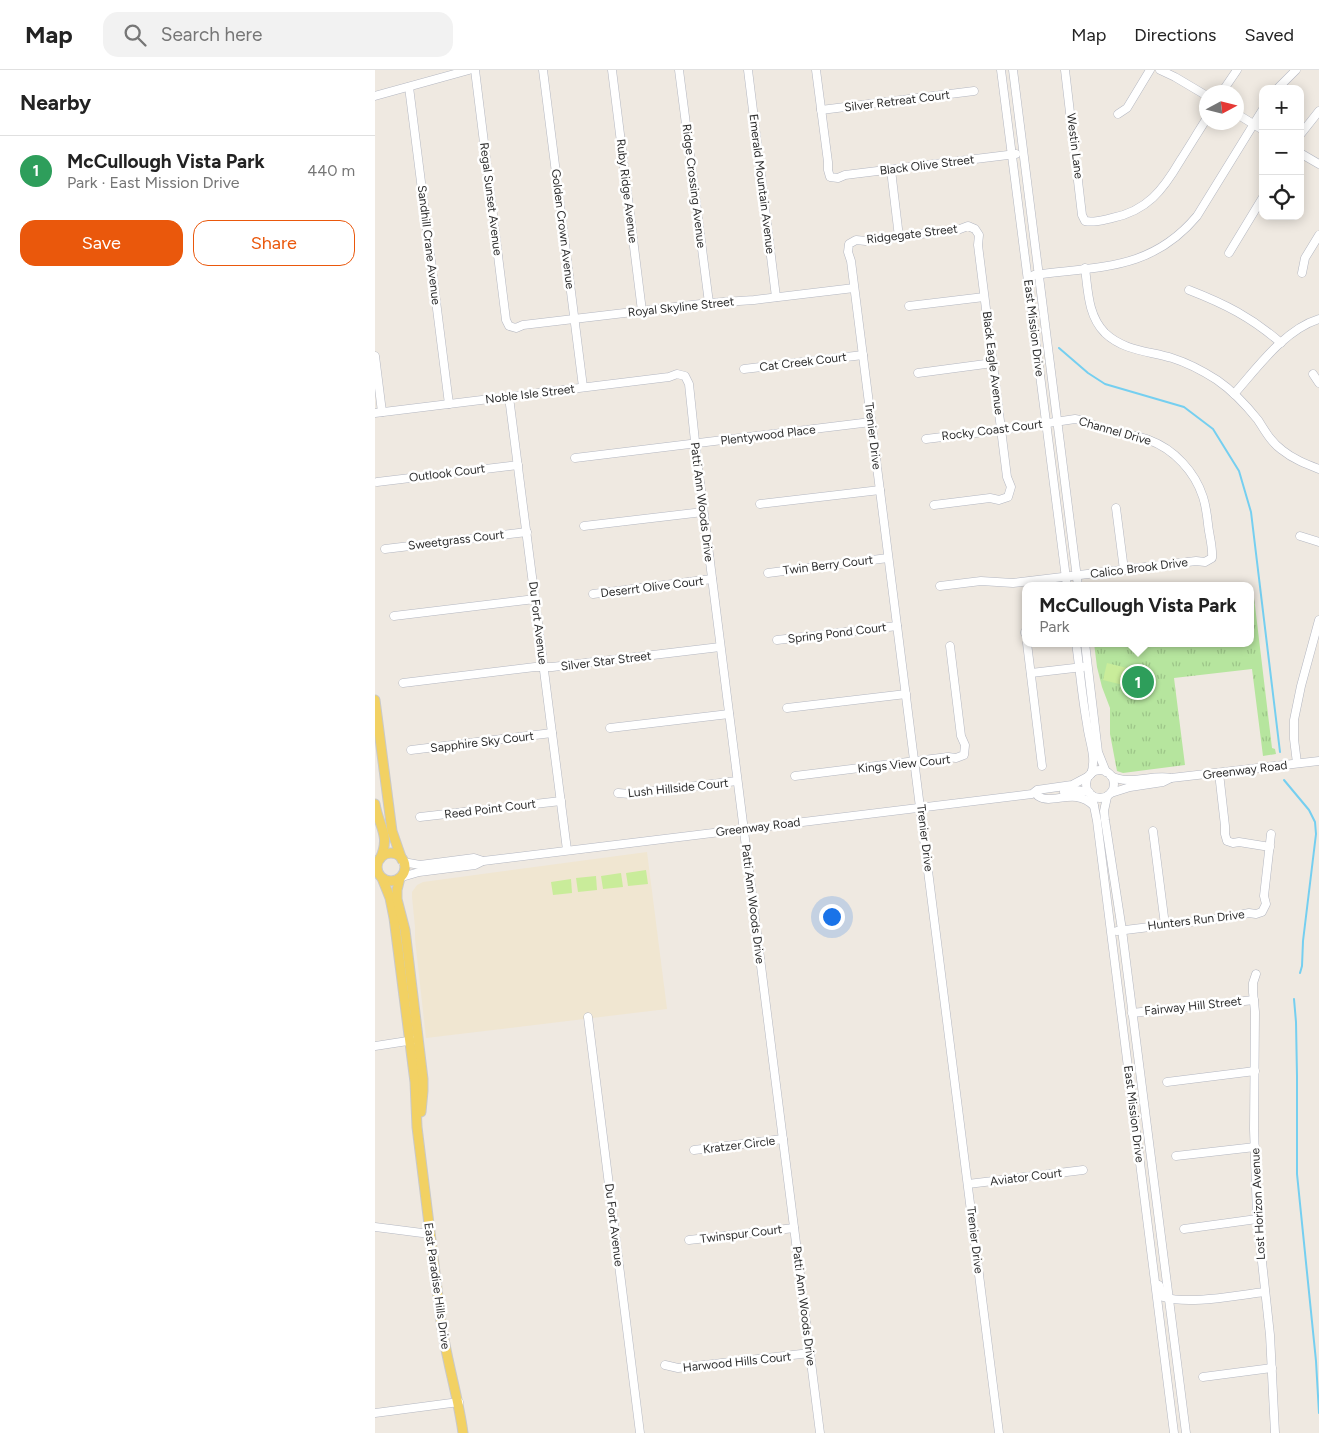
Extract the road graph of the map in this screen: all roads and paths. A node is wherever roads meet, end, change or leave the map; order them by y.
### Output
1 (469, 70) edge
2 (475, 70) edge
3 (543, 70) edge
4 (612, 70) edge
5 (679, 70) edge
6 (747, 70) edge
7 (816, 70) edge
8 (1001, 70) edge
9 (1013, 70) edge
10 (1065, 70) edge
11 (1150, 70) edge
12 (1160, 70) edge
13 (1237, 70) edge
14 (1296, 70) edge
15 (1227, 85) edge
16 (1281, 85) edge
17 (409, 87) junction
18 (974, 91) dead end
19 (1199, 91) edge
20 (375, 96) edge
21 (821, 110) junction
22 (1319, 111) edge
23 (1119, 114) dead end
24 (1259, 115) edge
25 (1244, 118) edge
26 (1253, 124) junction
27 (1259, 128) edge
28 (1200, 130) edge
29 (1304, 130) edge
30 (1023, 153) junction
31 (1012, 154) junction
32 (1304, 155) edge
33 (1319, 164) edge
34 (891, 170) junction
35 (1259, 204) edge
36 (975, 228) joint
37 (1319, 235) edge
38 (899, 237) junction
39 (849, 244) joint
40 (1229, 252) dead end
41 (1085, 268) junction
42 (1302, 273) dead end
43 (1038, 274) junction
44 (1027, 276) junction
45 (854, 288) junction
46 (1189, 290) dead end
47 (776, 297) junction
48 (984, 297) junction
49 (709, 303) junction
50 (909, 306) dead end
51 (642, 311) junction
52 (575, 319) junction
53 (1319, 320) edge
54 (509, 326) joint
55 (1281, 343) junction
56 (863, 355) junction
57 (375, 356) edge
58 (993, 363) junction
59 (744, 369) dead end
60 (918, 373) dead end
61 (1313, 374) dead end
62 (685, 376) joint
63 (1319, 383) edge
64 (583, 388) junction
65 (1235, 394) junction
66 (509, 396) junction
67 (449, 404) junction
68 (379, 412) edge
69 (1057, 421) junction
70 (871, 422) junction
71 (1046, 424) junction
72 (1001, 430) junction
73 (926, 439) dead end
74 (695, 444) junction
75 (575, 458) dead end
76 (518, 465) junction
77 (1319, 469) edge
78 (377, 482) dead end
79 (880, 490) junction
80 (760, 504) dead end
81 (934, 505) dead end
82 (1116, 508) dead end
83 (703, 512) junction
84 (584, 526) dead end
85 (527, 532) junction
86 (1300, 536) dead end
87 (1319, 542) edge
88 (385, 549) dead end
89 (888, 558) junction
90 (1212, 558) joint
91 (1124, 570) junction
92 (768, 573) dead end
93 (1077, 576) junction
94 (1066, 577) junction
95 (712, 579) junction
96 (1067, 582) edge
97 (1078, 582) edge
98 (940, 586) dead end
99 (593, 594) dead end
100 (535, 599) junction
101 (394, 616) dead end
102 (1319, 620) edge
103 (897, 626) junction
104 (777, 640) dead end
105 (950, 646) dead end
106 (720, 647) junction
107 (1028, 647) edge
108 (1077, 647) edge
109 (1085, 647) edge
110 (543, 667) junction
111 (1083, 667) junction
112 (1031, 673) junction
113 (403, 683) dead end
114 (906, 694) junction
115 (375, 700) edge
116 (787, 708) dead end
117 (729, 714) junction
118 (610, 728) dead end
119 (552, 733) junction
120 (411, 750) dead end
121 (1319, 761) edge
122 (914, 762) junction
123 (1297, 763) junction
124 (1042, 766) dead end
125 (1219, 773) junction
126 (1109, 774) junction
127 (1090, 775) junction
128 (795, 776) dead end
129 (1171, 778) junction
130 (737, 781) junction
131 (618, 794) dead end
132 (1090, 794) junction
133 (1035, 795) junction
134 (1109, 795) junction
135 (561, 800) junction
136 (375, 804) edge
137 (1094, 806) junction
138 (921, 807) junction
139 (420, 817) dead end
140 (743, 829) junction
141 (1153, 832) dead end
142 (1271, 834) dead end
143 (1270, 846) junction
144 (567, 850) junction
145 (483, 860) junction
146 (378, 861) edge
147 (403, 861) junction
148 (379, 876) edge
149 (401, 877) junction
150 (1165, 925) junction
151 (1122, 930) junction
152 (1111, 931) junction
153 (1256, 974) dead end
154 (1254, 1000) junction
155 (1132, 1013) junction
156 (588, 1017) dead end
157 (414, 1040) junction
158 (375, 1046) edge
159 (1255, 1071) junction
160 (1167, 1082) dead end
161 (783, 1139) junction
162 (1255, 1146) junction
163 (694, 1150) dead end
164 (1175, 1156) dead end
165 (1083, 1170) dead end
166 (968, 1184) junction
167 (1257, 1219) junction
168 (1147, 1225) junction
169 (375, 1227) edge
170 (793, 1228) junction
171 (1184, 1229) dead end
172 (430, 1234) junction
173 (689, 1240) dead end
174 (1265, 1292) junction
175 (1169, 1299) junction
176 (810, 1354) junction
177 (665, 1365) dead end
178 (1271, 1368) junction
179 (1203, 1377) dead end
180 (459, 1402) junction
181 (375, 1413) edge
182 (463, 1433) edge
183 (640, 1433) edge
184 (820, 1433) edge
185 (999, 1433) edge
186 (1174, 1433) edge
187 (1186, 1433) edge
188 (1275, 1433) edge

1 - 17 street
2 - 54 street, Regal Sunset Avenue
3 - 52 street, Golden Crown Avenue
4 - 51 street, Ruby Ridge Avenue
5 - 49 street, Ridge Crossing Avenue
6 - 47 street, Emerald Mountain Avenue
7 - 21 street
8 - 31 street, East Mission Drive
9 - 30 street, East Mission Drive
10 - 28 street, Westin Lane
11 - 23 street
12 - 19 street
13 - 15 street
14 - 16 street
17 - 20 street
17 - 67 street, Sandhill Crane Avenue
18 - 21 street, Silver Retreat Court
21 - 34 street, Black Olive Street
22 - 29 street
24 - 26 street
25 - 26 street
26 - 27 street
26 - 41 street
30 - 31 street, Black Olive Street
30 - 43 street, East Mission Drive
31 - 34 street, Black Olive Street
31 - 44 street, East Mission Drive
32 - 33 street
34 - 38 street
35 - 40 street
36 - 38 street, Ridgegate Street
36 - 48 street, Black Eagle Avenue
37 - 42 street
38 - 39 street, Ridgegate Street
39 - 45 street, Trenier Drive
41 - 43 street
41 - 65 street
43 - 44 street
43 - 69 street, East Mission Drive
44 - 71 street, East Mission Drive
45 - 47 street, Royal Skyline Street
45 - 56 street, Trenier Drive
46 - 55 street
47 - 49 street, Royal Skyline Street
48 - 50 street
48 - 58 street, Black Eagle Avenue
49 - 51 street, Royal Skyline Street
51 - 52 street, Royal Skyline Street
52 - 54 street, Royal Skyline Street
52 - 64 street, Golden Crown Avenue
53 - 55 street
55 - 65 street
56 - 59 street, Cat Creek Court
56 - 70 street, Trenier Drive
57 - 68 street
58 - 60 street
58 - 72 street, Black Eagle Avenue
61 - 63 street
62 - 64 street, Noble Isle Street
62 - 74 street, Patti Ann Woods Drive
64 - 66 street, Noble Isle Street
65 - 77 street
66 - 67 street, Noble Isle Street
66 - 76 street, Du Fort Avenue
67 - 68 street, Noble Isle Street
69 - 71 street, Rocky Coast Court
69 - 90 street, Channel Drive
69 - 93 street, East Mission Drive
70 - 74 street, Plentywood Place
70 - 79 street, Trenier Drive
71 - 72 street, Rocky Coast Court
71 - 94 street, East Mission Drive
72 - 73 street, Rocky Coast Court
72 - 81 street, Black Eagle Avenue
74 - 75 street, Plentywood Place
74 - 83 street, Patti Ann Woods Drive
76 - 78 street, Outlook Court
76 - 85 street, Du Fort Avenue
79 - 80 street
79 - 89 street, Trenier Drive
82 - 91 street
83 - 84 street
83 - 95 street, Patti Ann Woods Drive
85 - 88 street, Sweetgrass Court
85 - 100 street, Du Fort Avenue
86 - 87 street
89 - 92 street, Twin Berry Court
89 - 103 street, Trenier Drive
90 - 91 street, Calico Brook Drive
91 - 93 street, Calico Brook Drive
93 - 94 street, Calico Brook Drive
93 - 97 street, East Mission Drive
94 - 96 street, East Mission Drive
94 - 98 street, Calico Brook Drive
95 - 99 street, Deserrt Olive Court
95 - 106 street, Patti Ann Woods Drive
100 - 101 street
100 - 110 street, Du Fort Avenue
102 - 123 street
103 - 104 street, Spring Pond Court
103 - 114 street, Trenier Drive
105 - 122 street, Kings View Court
106 - 110 street, Silver Star Street
106 - 117 street, Patti Ann Woods Drive
107 - 112 street
108 - 111 street
109 - 111 street
110 - 113 street, Silver Star Street
110 - 119 street, Du Fort Avenue
111 - 112 street
111 - 126 street
111 - 127 street
112 - 124 street
114 - 116 street
114 - 122 street, Trenier Drive
115 - 147 main road
117 - 118 street
117 - 130 street, Patti Ann Woods Drive
119 - 120 street, Sapphire Sky Court
119 - 135 street, Du Fort Avenue
121 - 123 street, Greenway Road
122 - 128 street, Kings View Court
122 - 138 street, Trenier Drive
123 - 125 street, Greenway Road
125 - 129 street, Greenway Road
125 - 143 street
126 - 127 street
126 - 129 street, Greenway Road
126 - 134 street
127 - 132 street
127 - 133 street, Greenway Road
129 - 134 street, Greenway Road
130 - 131 street, Lush Hillside Court
130 - 140 street, Patti Ann Woods Drive
132 - 133 street, Greenway Road
132 - 134 street
132 - 137 street, East Mission Drive
133 - 137 street
133 - 138 street, Greenway Road
134 - 151 street, East Mission Drive
135 - 139 street, Reed Point Court
135 - 144 street, Du Fort Avenue
136 - 146 main road
137 - 152 street, East Mission Drive
138 - 140 street, Greenway Road
138 - 166 street, Trenier Drive
140 - 144 street, Greenway Road
140 - 161 street, Patti Ann Woods Drive
141 - 150 street
142 - 143 street, Hunters Run Drive
143 - 150 street, Hunters Run Drive
144 - 145 street, Greenway Road
145 - 147 street, Greenway Road
145 - 149 street, Greenway Road
146 - 147 main road
146 - 148 main road
147 - 149 main road
148 - 149 main road
148 - 157 main road, East Paradise Hills Drive
149 - 157 main road, East Paradise Hills Drive
150 - 151 street, Hunters Run Drive
151 - 152 street, Hunters Run Drive
151 - 155 street, East Mission Drive
152 - 168 street, East Mission Drive
153 - 154 street, Lost Horizon Avenue
154 - 155 street, Fairway Hill Street
154 - 159 street, Lost Horizon Avenue
155 - 175 street, East Mission Drive
156 - 183 street, Du Fort Avenue
157 - 158 street
157 - 172 main road, East Paradise Hills Drive
159 - 160 street
159 - 162 street, Lost Horizon Avenue
161 - 163 street, Kratzer Circle
161 - 170 street, Patti Ann Woods Drive
162 - 164 street
162 - 167 street, Lost Horizon Avenue
165 - 166 street, Aviator Court
166 - 185 street, Trenier Drive
167 - 171 street
167 - 174 street, Lost Horizon Avenue
168 - 175 street
168 - 186 street, East Mission Drive
169 - 172 street
170 - 173 street, Twinspur Court
170 - 176 street, Patti Ann Woods Drive
172 - 180 main road, East Paradise Hills Drive
174 - 175 street
174 - 178 street, Lost Horizon Avenue
175 - 187 street, East Mission Drive
176 - 177 street, Harwood Hills Court
176 - 184 street, Patti Ann Woods Drive
178 - 179 street
178 - 188 street, Lost Horizon Avenue
180 - 181 street
180 - 182 main road, East Paradise Hills Drive

